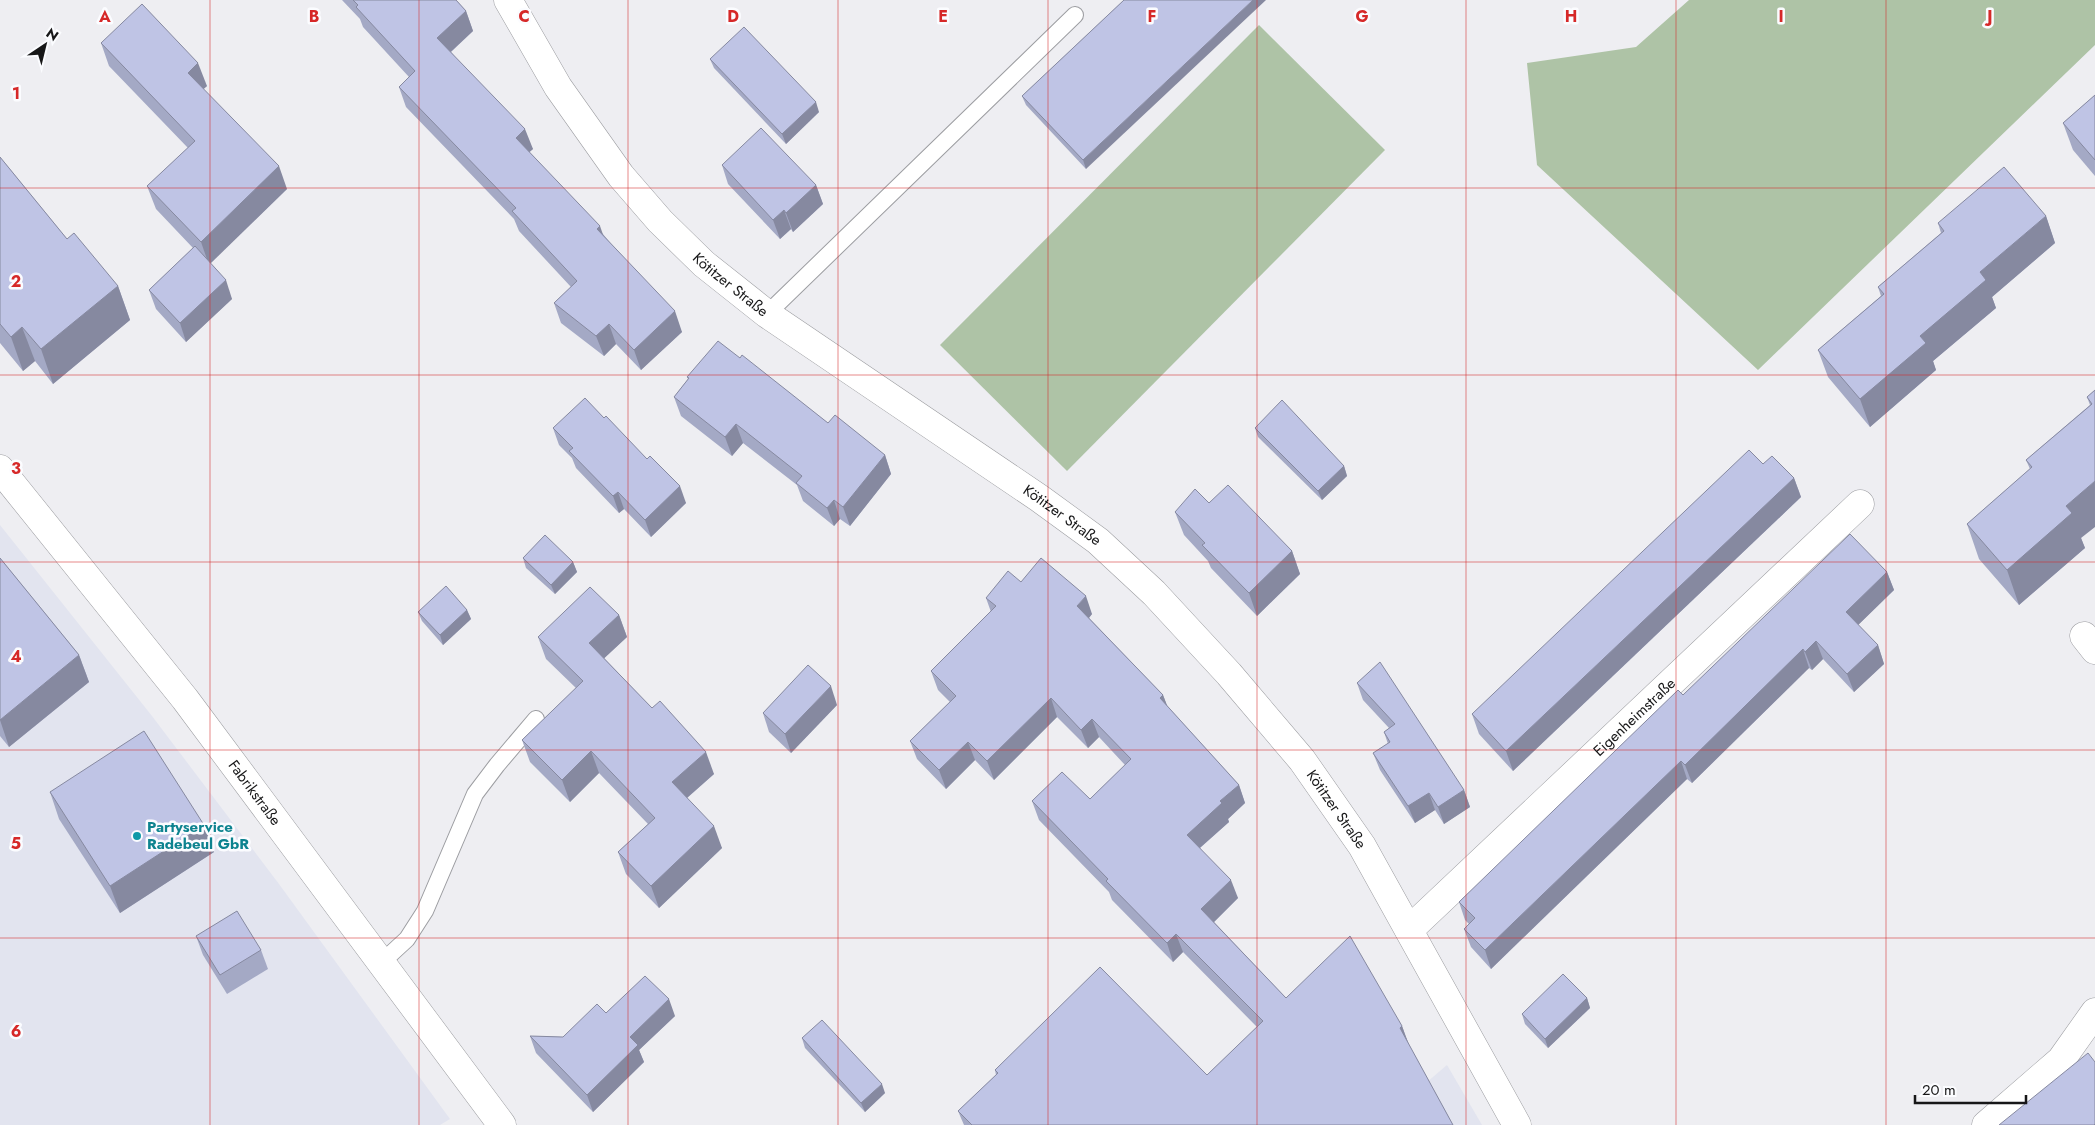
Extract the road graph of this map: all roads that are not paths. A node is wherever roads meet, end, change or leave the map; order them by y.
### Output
1 (508, 0) edge
2 (1075, 15) dead end
3 (767, 314) junction
4 (0, 469) edge
5 (1860, 504) dead end
6 (536, 719) dead end
7 (1409, 930) junction
8 (381, 963) junction
9 (2095, 1012) edge
10 (502, 1125) edge
11 (1517, 1125) edge
12 (1986, 1125) edge

1 - 3 street, Kötitzer Straße
2 - 3 lane
3 - 7 street, Kötitzer Straße
4 - 8 street, Fabrikstraße
5 - 7 street, Eigenheimstraße
6 - 8 lane
7 - 11 street, Kötitzer Straße
8 - 10 street, Fabrikstraße
9 - 12 street

